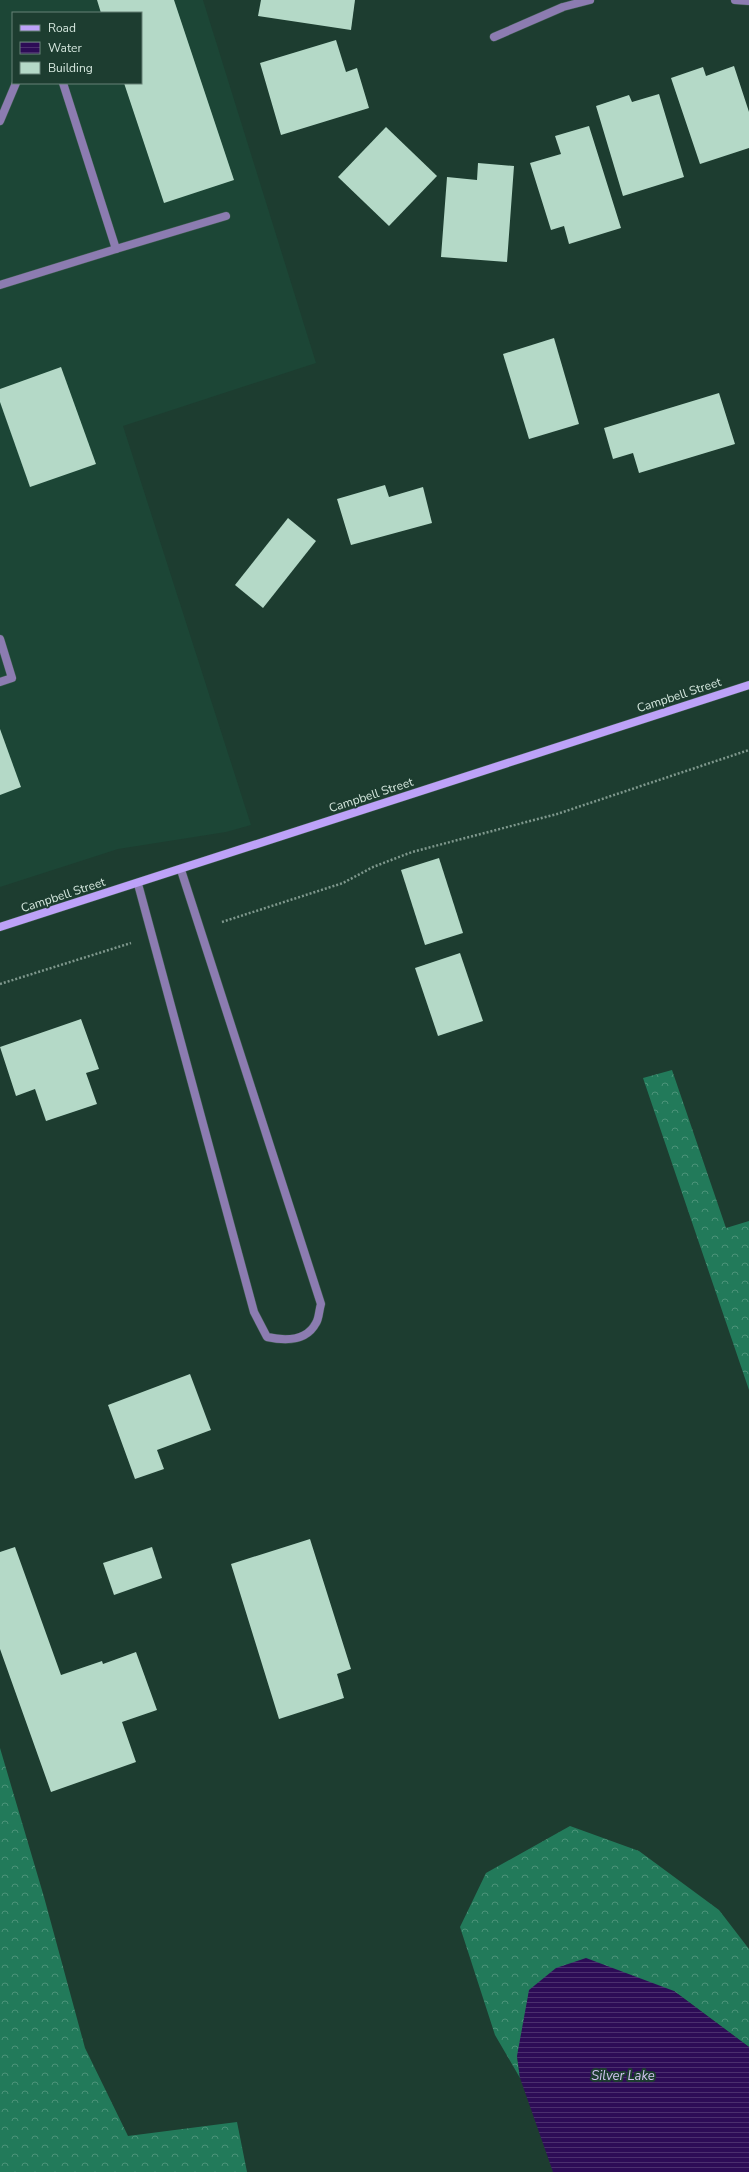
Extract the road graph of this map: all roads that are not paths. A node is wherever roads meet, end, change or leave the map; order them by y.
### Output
1 (590, 0) edge
2 (735, 0) edge
3 (749, 1) edge
4 (494, 37) dead end
5 (16, 84) edge
6 (63, 84) edge
7 (0, 121) edge
8 (226, 216) dead end
9 (116, 249) junction
10 (0, 285) edge
11 (0, 639) edge
12 (0, 682) edge
13 (749, 685) edge
14 (181, 870) junction
15 (138, 884) junction
16 (0, 927) edge

1 - 4 street
2 - 3 street
5 - 7 street
6 - 9 street
8 - 9 street
9 - 10 street
11 - 12 street
13 - 14 main road, Campbell Street
14 - 15 main road, Campbell Street
14 - 15 street
15 - 16 main road, Campbell Street

